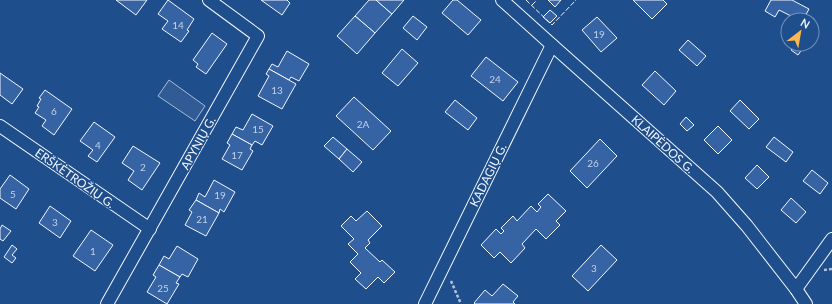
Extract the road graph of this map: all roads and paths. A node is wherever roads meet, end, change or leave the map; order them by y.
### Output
1 (209, 0) edge
2 (502, 0) edge
3 (552, 45) junction
4 (0, 126) edge
5 (150, 229) junction
6 (832, 239) edge
7 (444, 266) junction
8 (796, 289) junction
9 (107, 304) edge
10 (425, 304) edge
11 (461, 304) edge
12 (806, 304) edge

1 - 5 street, APYNIŲ G.
2 - 3 street, KLAIPĖDOS G.
3 - 7 street, KADAGIŲ G.
3 - 8 street, KLAIPĖDOS G.
4 - 5 street, ERŠKĖTROŽIŲ G.
5 - 9 street, APYNIŲ G.
6 - 8 street
7 - 10 street, KADAGIŲ G.
7 - 11 path
8 - 12 street, KLAIPĖDOS G.

